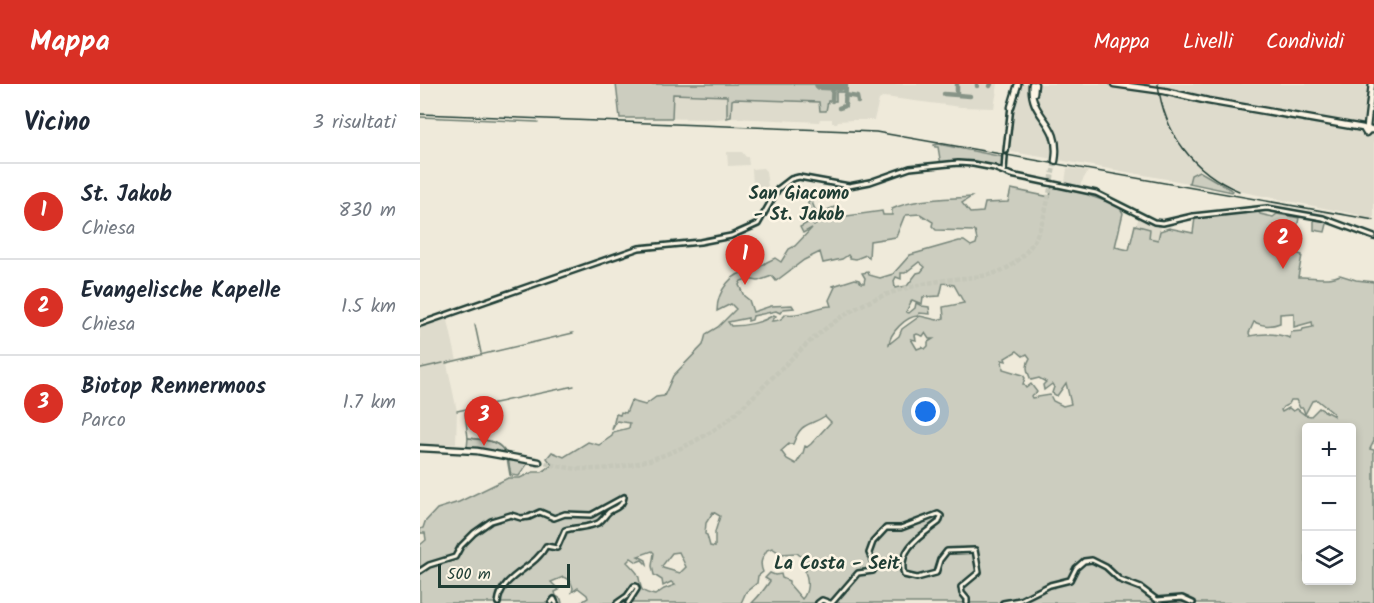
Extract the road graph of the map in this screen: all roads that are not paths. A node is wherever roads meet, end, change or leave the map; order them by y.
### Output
1 (1017, 84) edge
2 (1114, 84) edge
3 (1372, 84) edge
4 (1033, 85) edge
5 (1011, 107) joint
6 (1368, 129) edge
7 (1006, 151) dead end
8 (1005, 156) dead end
9 (1055, 161) tunnel mouth
10 (1004, 172) junction
11 (1374, 237) edge
12 (420, 324) edge
13 (420, 448) edge
14 (539, 462) tunnel mouth
15 (420, 571) edge
16 (556, 602) edge
17 (498, 603) edge
18 (550, 603) edge
19 (617, 603) edge
20 (628, 603) edge
21 (818, 603) edge
22 (831, 603) edge
23 (967, 603) edge
24 (1003, 603) edge
25 (1193, 603) edge

1 - 5 main road
2 - 6 main road
3 - 6 main road
4 - 9 main road
5 - 7 street
8 - 10 street
10 - 11 street
10 - 12 street
13 - 14 main road
15 - 17 street
16 - 18 street
19 - 20 street
21 - 22 street
22 - 23 street
24 - 25 street

